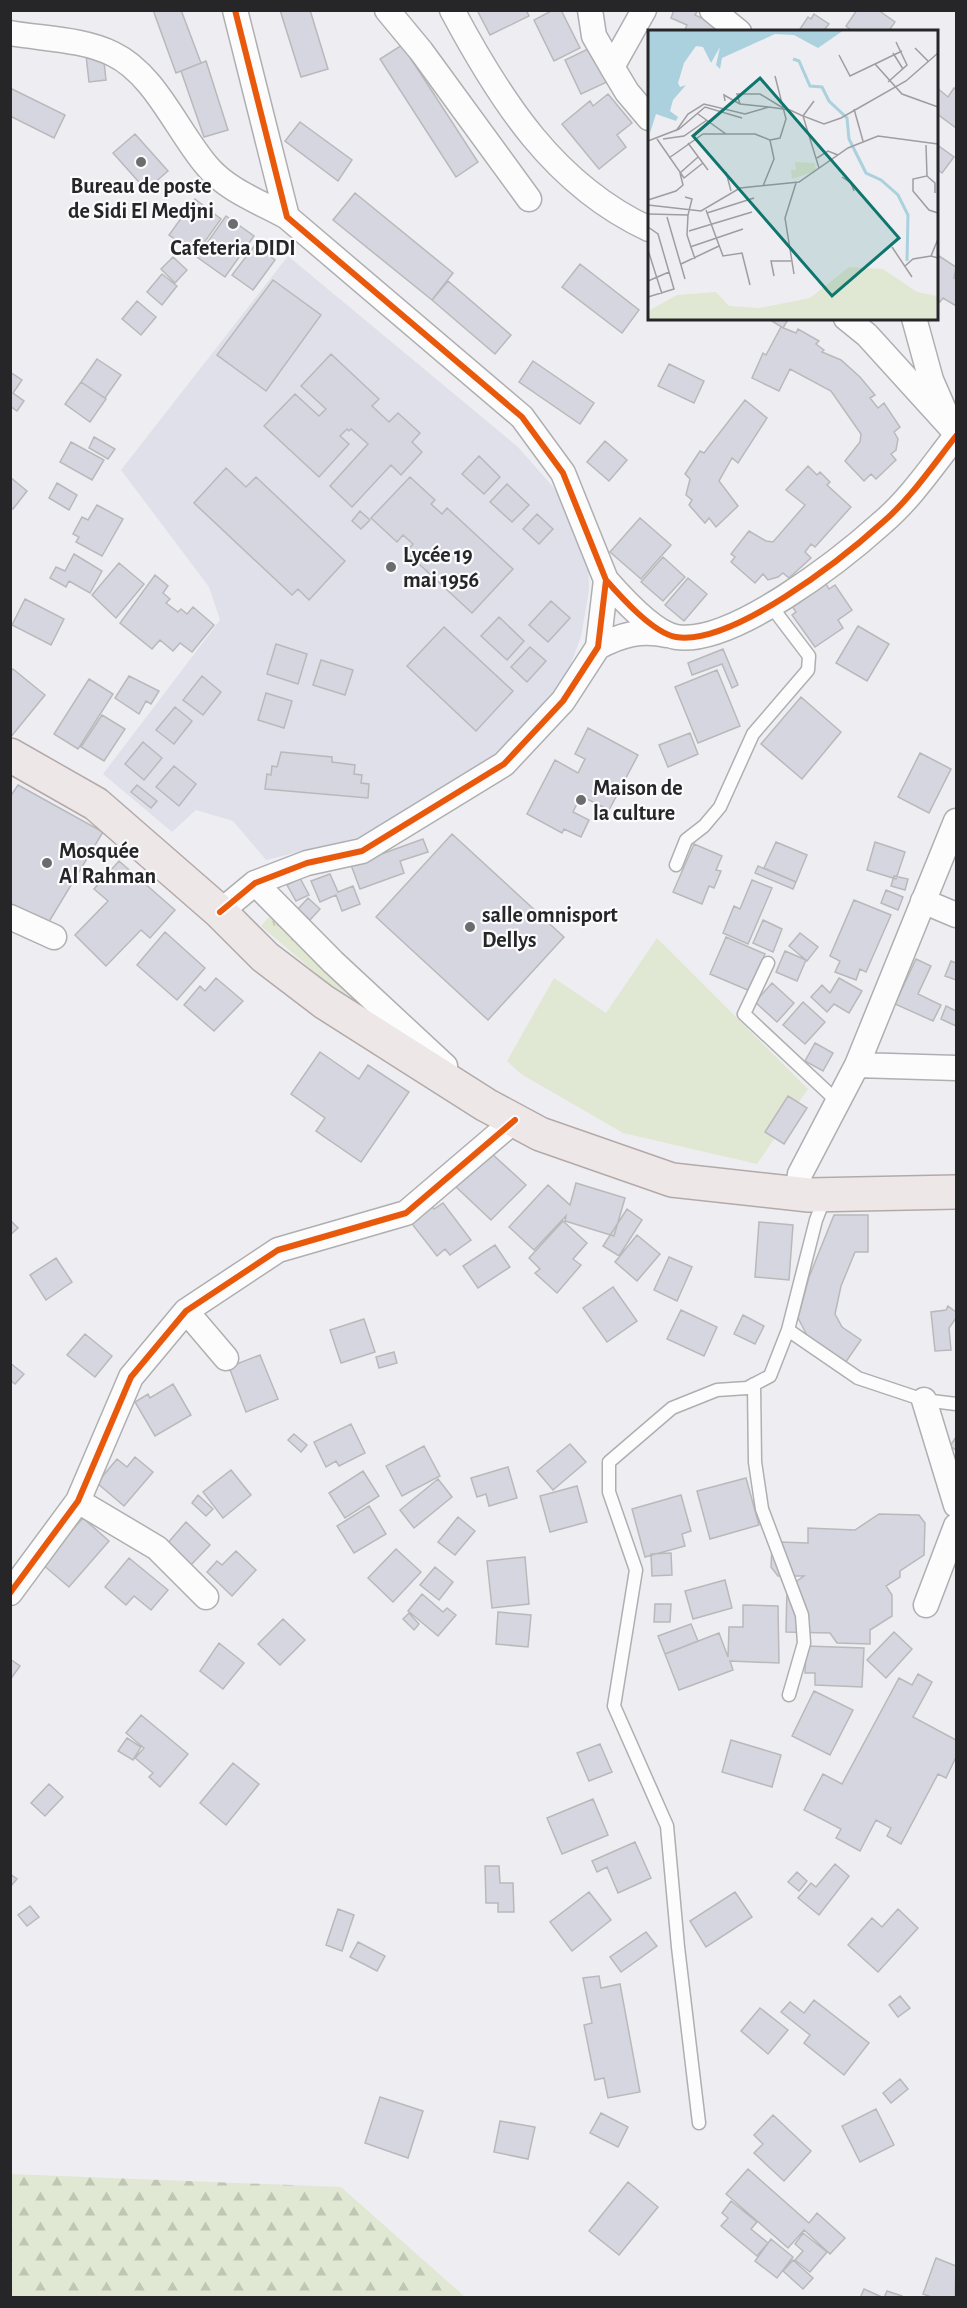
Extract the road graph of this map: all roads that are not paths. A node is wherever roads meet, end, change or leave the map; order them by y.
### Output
1 (236, 10) edge
2 (387, 10) edge
3 (452, 10) edge
4 (590, 10) edge
5 (644, 10) edge
6 (711, 10) edge
7 (736, 30) edge
8 (10, 33) edge
9 (612, 67) junction
10 (648, 117) edge
11 (529, 199) dead end
12 (287, 217) junction
13 (648, 229) edge
14 (848, 320) edge
15 (915, 320) edge
16 (957, 405) edge
17 (957, 432) edge
18 (606, 580) junction
19 (771, 606) junction
20 (675, 637) junction
21 (598, 647) junction
22 (10, 755) edge
23 (957, 821) edge
24 (676, 865) dead end
25 (255, 882) junction
26 (923, 901) junction
27 (220, 912) junction
28 (957, 915) edge
29 (10, 917) edge
30 (54, 937) dead end
31 (768, 963) dead end
32 (857, 1065) junction
33 (957, 1068) edge
34 (838, 1102) junction
35 (486, 1104) junction
36 (514, 1120) junction
37 (957, 1192) edge
38 (811, 1194) junction
39 (186, 1311) junction
40 (788, 1330) junction
41 (226, 1358) dead end
42 (754, 1384) junction
43 (924, 1400) junction
44 (957, 1404) edge
45 (78, 1501) junction
46 (957, 1506) edge
47 (957, 1526) edge
48 (10, 1593) edge
49 (206, 1597) dead end
50 (926, 1605) dead end
51 (789, 1695) dead end
52 (699, 2123) dead end

1 - 12 street
2 - 11 street
3 - 13 street
4 - 9 street
5 - 9 street
6 - 7 street
8 - 12 street
9 - 10 street
12 - 18 street
14 - 17 street
15 - 17 street
16 - 17 street
17 - 19 street
18 - 20 street
18 - 21 street
19 - 20 street
19 - 24 lane
20 - 21 street
21 - 25 street
22 - 27 main road
23 - 26 street
25 - 27 street
25 - 35 street
26 - 28 street
26 - 32 street
27 - 35 main road
29 - 30 street
31 - 34 lane
32 - 33 street
32 - 34 street
34 - 38 street
35 - 36 main road
36 - 38 main road
36 - 39 street
37 - 38 main road
38 - 40 lane
39 - 41 street
39 - 45 street
40 - 42 lane
40 - 43 lane
42 - 51 lane
42 - 52 lane
43 - 44 lane
43 - 46 street
45 - 48 street
45 - 49 street
47 - 50 street

